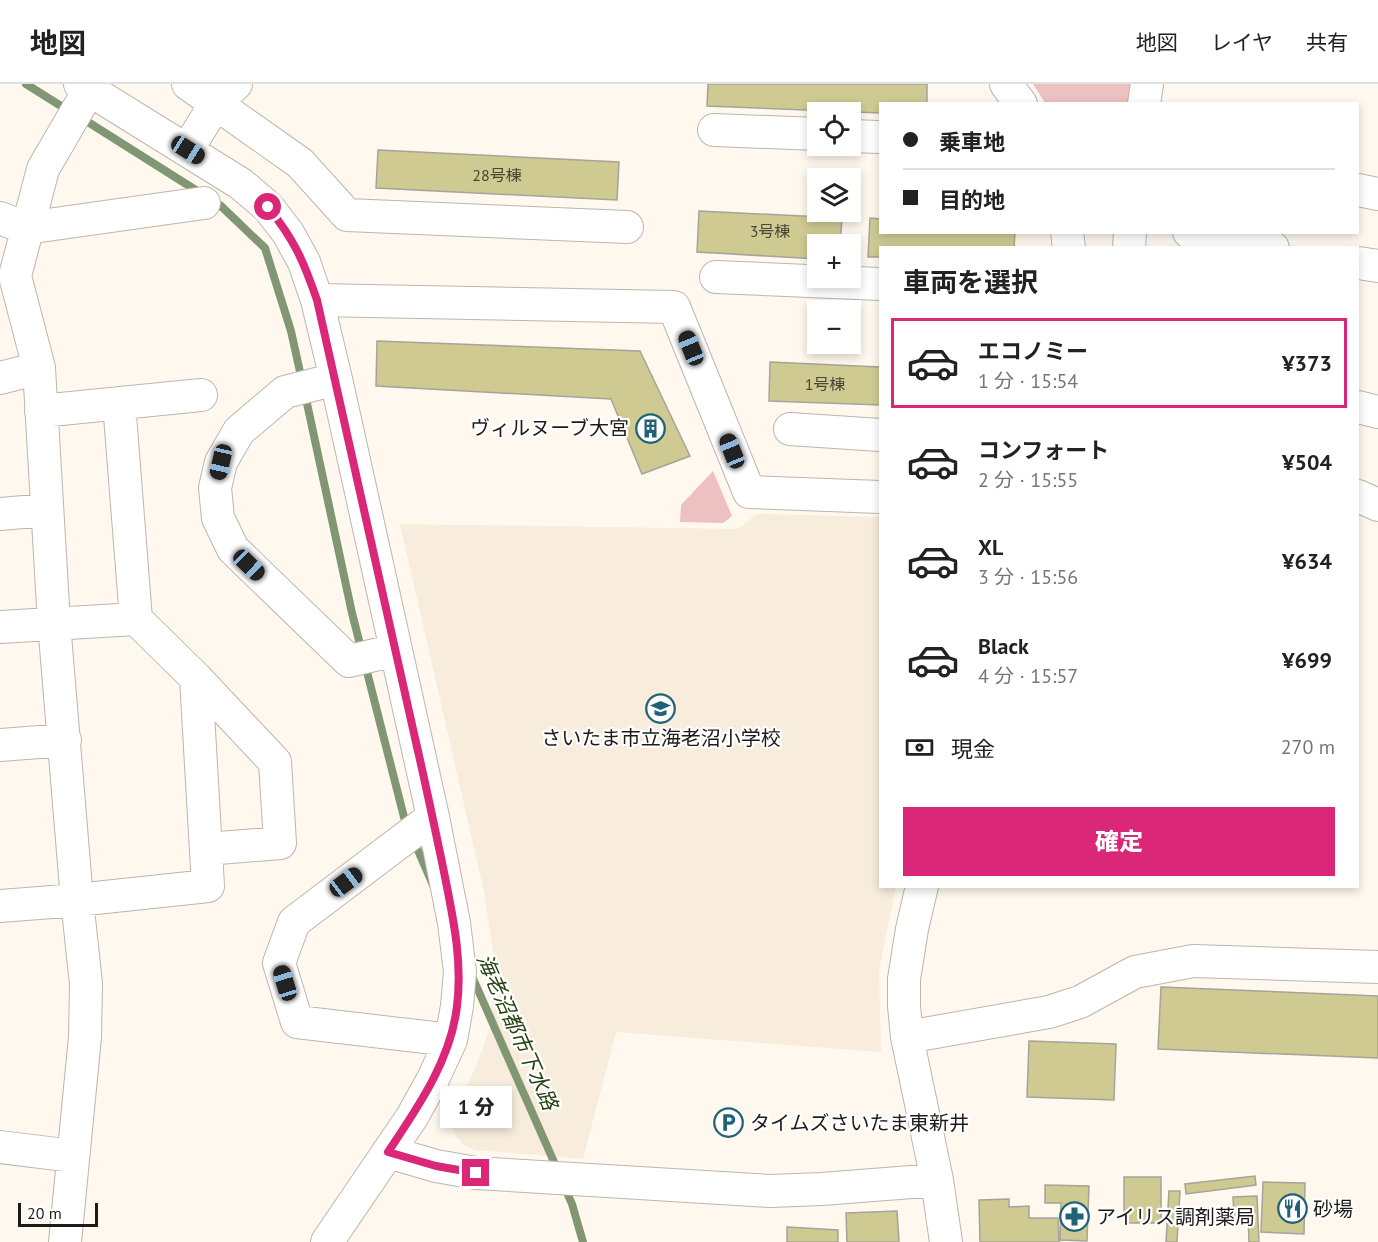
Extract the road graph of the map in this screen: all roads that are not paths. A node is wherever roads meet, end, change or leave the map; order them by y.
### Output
1 (188, 84) edge
2 (1006, 84) edge
3 (1147, 84) edge
4 (85, 87) edge
5 (226, 93) edge
6 (1020, 102) edge
7 (1144, 102) edge
8 (714, 130) dead end
9 (807, 134) edge
10 (861, 136) edge
11 (879, 137) edge
12 (188, 150) junction
13 (1359, 190) edge
14 (1378, 194) edge
15 (204, 203) dead end
16 (13, 223) edge
17 (627, 227) dead end
18 (1200, 234) edge
19 (1263, 246) edge
20 (716, 277) dead end
21 (7, 282) edge
22 (879, 284) edge
23 (317, 300) junction
24 (39, 368) junction
25 (0, 378) edge
26 (336, 379) junction
27 (201, 395) dead end
28 (119, 403) junction
29 (1359, 407) edge
30 (41, 411) junction
31 (1378, 412) edge
32 (790, 429) dead end
33 (879, 435) edge
34 (1359, 496) edge
35 (879, 497) edge
36 (1378, 505) edge
37 (47, 510) junction
38 (0, 514) edge
39 (136, 619) junction
40 (54, 623) junction
41 (0, 627) edge
42 (396, 650) junction
43 (196, 678) junction
44 (65, 740) junction
45 (0, 745) edge
46 (433, 817) junction
47 (206, 849) junction
48 (922, 888) edge
49 (77, 900) junction
50 (0, 906) edge
51 (1378, 967) edge
52 (908, 1037) junction
53 (451, 1040) junction
54 (0, 1147) edge
55 (388, 1152) junction
56 (73, 1156) junction
57 (937, 1180) junction
58 (65, 1242) edge
59 (327, 1242) edge
60 (946, 1242) edge

1 - 5 street
2 - 6 street
3 - 7 street
4 - 12 street
4 - 16 street
5 - 12 street
5 - 17 street
8 - 9 street
10 - 11 street
12 - 23 street
13 - 14 street
15 - 16 street
16 - 21 street
18 - 19 street
20 - 22 street
21 - 24 street
23 - 26 street
23 - 35 street
24 - 25 street
24 - 30 street
26 - 42 street
26 - 42 street
27 - 28 street
28 - 30 street
28 - 39 street
29 - 31 street
30 - 37 street
32 - 33 street
34 - 36 street
37 - 38 street
37 - 40 street
39 - 40 street
39 - 43 street
40 - 41 street
40 - 44 street
42 - 46 street
43 - 47 street
43 - 47 street
44 - 45 street
44 - 49 street
46 - 53 street
46 - 53 street
47 - 49 street
48 - 52 street
49 - 50 street
49 - 56 street
51 - 52 street
52 - 57 street
53 - 55 street
54 - 56 street
55 - 57 street
55 - 59 street
56 - 58 street
57 - 60 street

